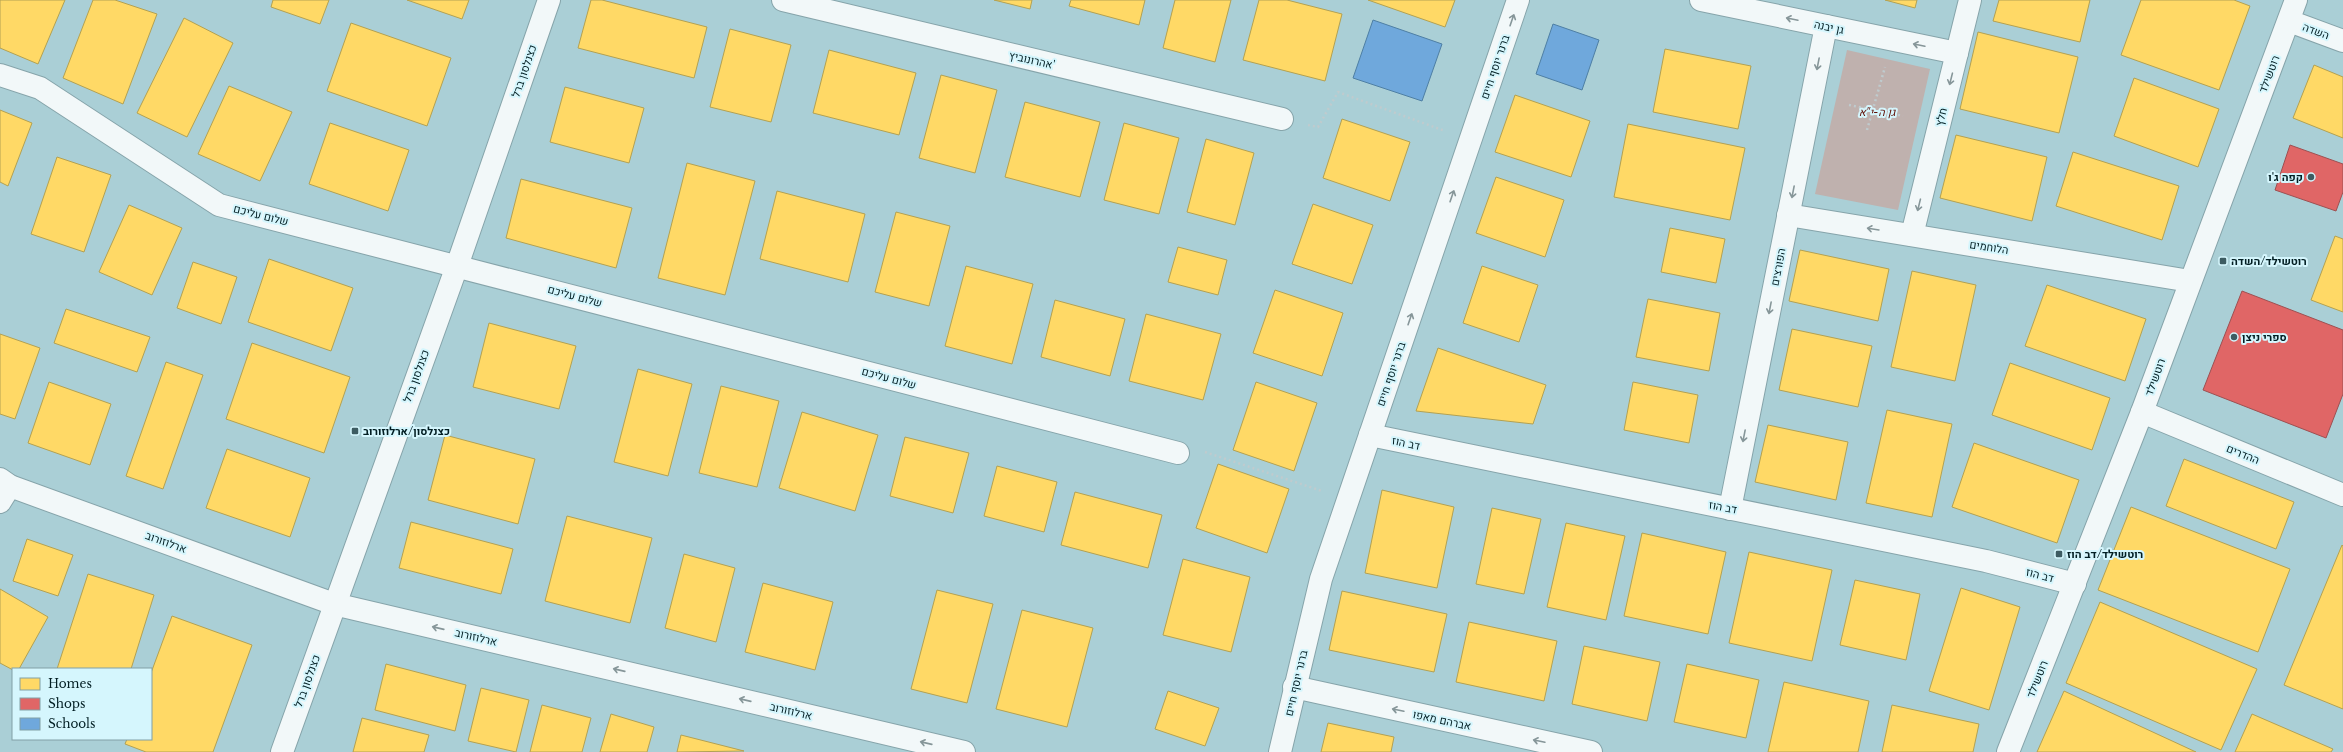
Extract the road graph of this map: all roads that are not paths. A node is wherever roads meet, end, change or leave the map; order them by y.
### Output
1 (549, 0) edge
2 (783, 0) edge
3 (1518, 0) edge
4 (1702, 0) edge
5 (1970, 0) edge
6 (2296, 0) edge
7 (2288, 21) junction
8 (1826, 26) junction
9 (2343, 42) edge
10 (1957, 53) junction
11 (0, 75) edge
12 (1282, 119) road end
13 (1788, 215) junction
14 (1912, 235) junction
15 (457, 266) junction
16 (2190, 282) junction
17 (2142, 412) junction
18 (1370, 435) junction
19 (1178, 454) road end
20 (3, 489) edge
21 (2343, 495) edge
22 (1730, 508) junction
23 (2075, 584) junction
24 (334, 604) junction
25 (1294, 687) junction
26 (282, 752) edge
27 (964, 752) edge
28 (1280, 752) edge
29 (1591, 752) edge
30 (2008, 752) edge

1 - 15 street, כצנלסון ברל
2 - 12 street, אהרונוביץ'
18 -> 3 street, ברנר יוסף חיים
8 -> 4 street, גן יבנה
5 - 10 street, חלץ
6 - 7 street, רוטשילד
7 - 9 street, השדה
7 - 16 street, רוטשילד
10 -> 8 street, גן יבנה
8 -> 13 street, הפורצים
10 -> 14 street, חלץ
11 - 15 street, שלום עליכם
14 -> 13 street, הלוחמים
13 -> 22 street, הפורצים
14 - 16 street, הלוחמים
15 - 19 street, שלום עליכם
15 - 24 street, כצנלסון ברל
16 - 17 street, רוטשילד
17 - 21 street, ההדרים
17 - 23 street, רוטשילד
18 - 22 street, דב הוז
18 - 25 street, ברנר יוסף חיים
20 - 24 street, ארלוזורוב
22 - 23 street, דב הוז
23 - 30 street, רוטשילד
24 - 26 street, כצנלסון ברל
27 -> 24 street, ארלוזורוב
25 - 28 street, ברנר יוסף חיים
29 -> 25 street, אברהם מאפו

